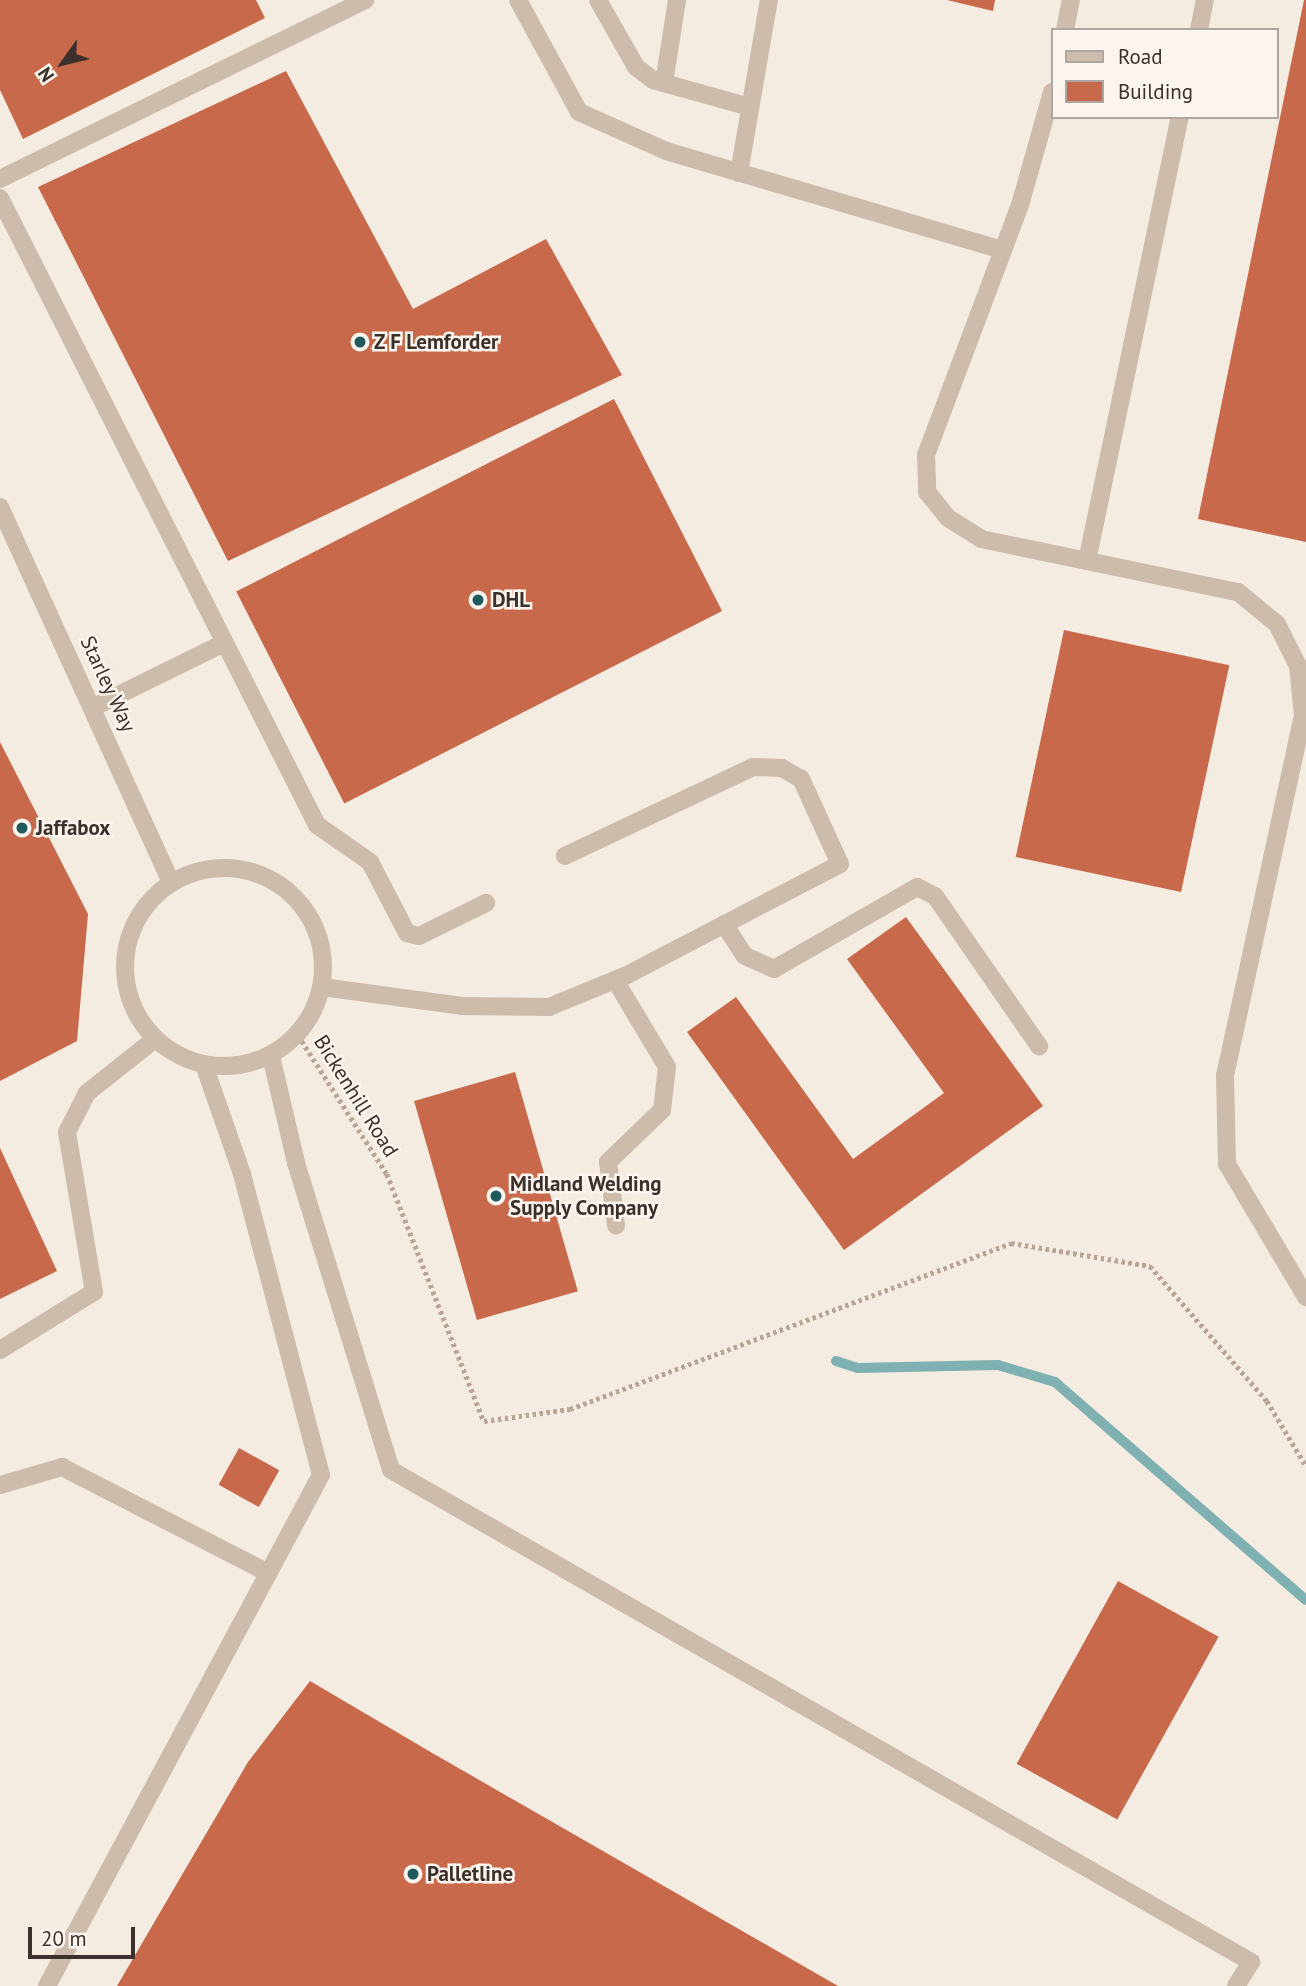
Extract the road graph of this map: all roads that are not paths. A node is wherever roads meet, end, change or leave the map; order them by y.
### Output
1 (365, 0) edge
2 (518, 0) edge
3 (598, 0) edge
4 (677, 0) edge
5 (769, 0) edge
6 (1071, 0) edge
7 (1205, 0) edge
8 (1065, 28) edge
9 (1199, 28) edge
10 (664, 83) junction
11 (1050, 98) edge
12 (750, 107) junction
13 (1180, 119) edge
14 (739, 173) junction
15 (0, 179) edge
16 (0, 198) edge
17 (1003, 250) junction
18 (0, 507) edge
19 (1087, 561) junction
20 (222, 644) junction
21 (94, 707) junction
22 (565, 856) dead end
23 (171, 882) junction
24 (486, 903) dead end
25 (724, 925) junction
26 (615, 980) junction
27 (322, 987) junction
28 (155, 1039) junction
29 (1039, 1046) dead end
30 (271, 1056) junction
31 (204, 1065) junction
32 (616, 1225) dead end
33 (1306, 1297) edge
34 (0, 1350) edge
35 (0, 1485) edge
36 (268, 1573) junction
37 (47, 1986) edge
38 (1236, 1986) edge

1 - 15 street
2 - 14 street
3 - 10 street
4 - 10 street
5 - 12 street
6 - 8 street
7 - 9 street
10 - 12 street
11 - 17 street
12 - 14 street
13 - 19 street
14 - 17 street
16 - 20 street
17 - 19 street
18 - 21 street, Starley Way
19 - 33 street
20 - 21 street
20 - 24 street
21 - 23 street, Starley Way
22 - 25 street
23 - 27 street
23 - 28 street
25 - 26 street
25 - 29 street
26 - 27 street
26 - 32 street
27 - 30 street
28 - 31 street
28 - 34 street
30 - 31 street
30 - 38 street
31 - 36 street
35 - 36 street
36 - 37 street

